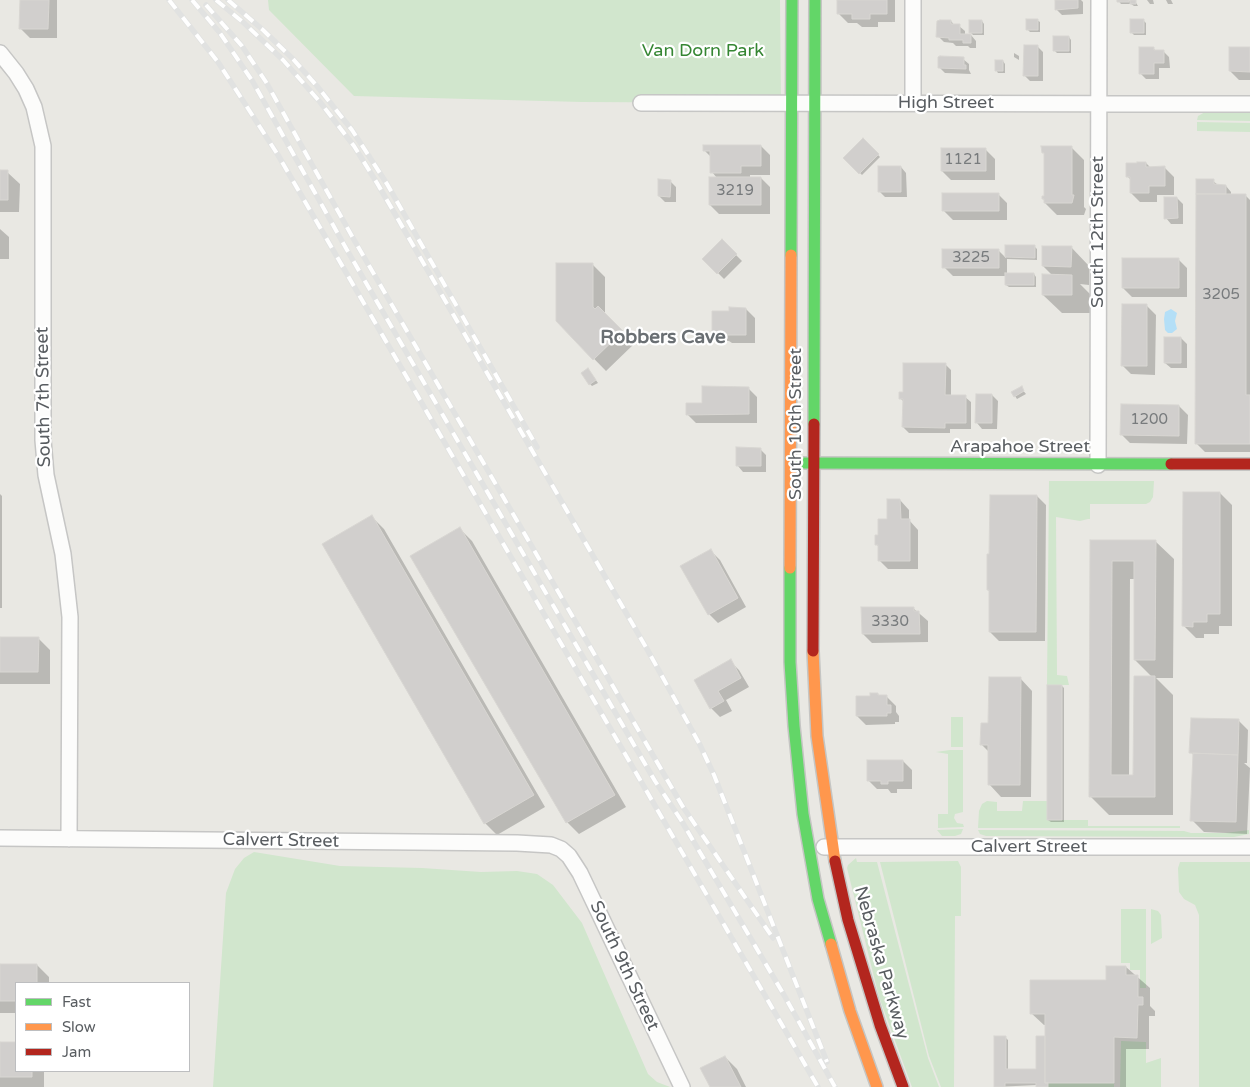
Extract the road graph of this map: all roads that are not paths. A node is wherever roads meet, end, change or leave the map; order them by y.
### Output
1 (792, 0) edge
2 (815, 0) edge
3 (913, 0) edge
4 (1099, 0) edge
5 (0, 53) edge
6 (641, 102) dead end
7 (792, 103) junction
8 (815, 103) junction
9 (913, 103) junction
10 (1098, 103) junction
11 (1250, 104) edge
12 (790, 463) junction
13 (814, 463) junction
14 (1250, 464) edge
15 (1098, 465) junction
16 (0, 838) edge
17 (69, 839) junction
18 (808, 846) junction
19 (832, 846) junction
20 (1250, 846) edge
21 (561, 849) joint
22 (682, 1087) edge
23 (877, 1087) edge
24 (903, 1087) edge

1 - 7 main road, South 10th Street
2 - 8 main road, South 10th Street
3 - 9 street
4 - 10 street, South 12th Street
5 - 17 street, South 7th Street
6 - 7 street, High Street
7 - 8 street, High Street
7 - 12 main road, South 10th Street
8 - 9 street, High Street
8 - 13 main road, South 10th Street
9 - 10 street, High Street
10 - 11 street, High Street
10 - 15 street, South 12th Street
12 - 13 main road, Arapahoe Street
12 - 18 main road, South 10th Street
13 - 15 main road, Arapahoe Street
13 - 19 main road, South 10th Street
14 - 15 main road, Arapahoe Street
16 - 17 street, Calvert Street
17 - 21 street, Calvert Street
18 - 19 street, Calvert Street
18 - 23 main road
19 - 20 street, Calvert Street
19 - 24 main road, Nebraska Parkway
21 - 22 street, South 9th Street

